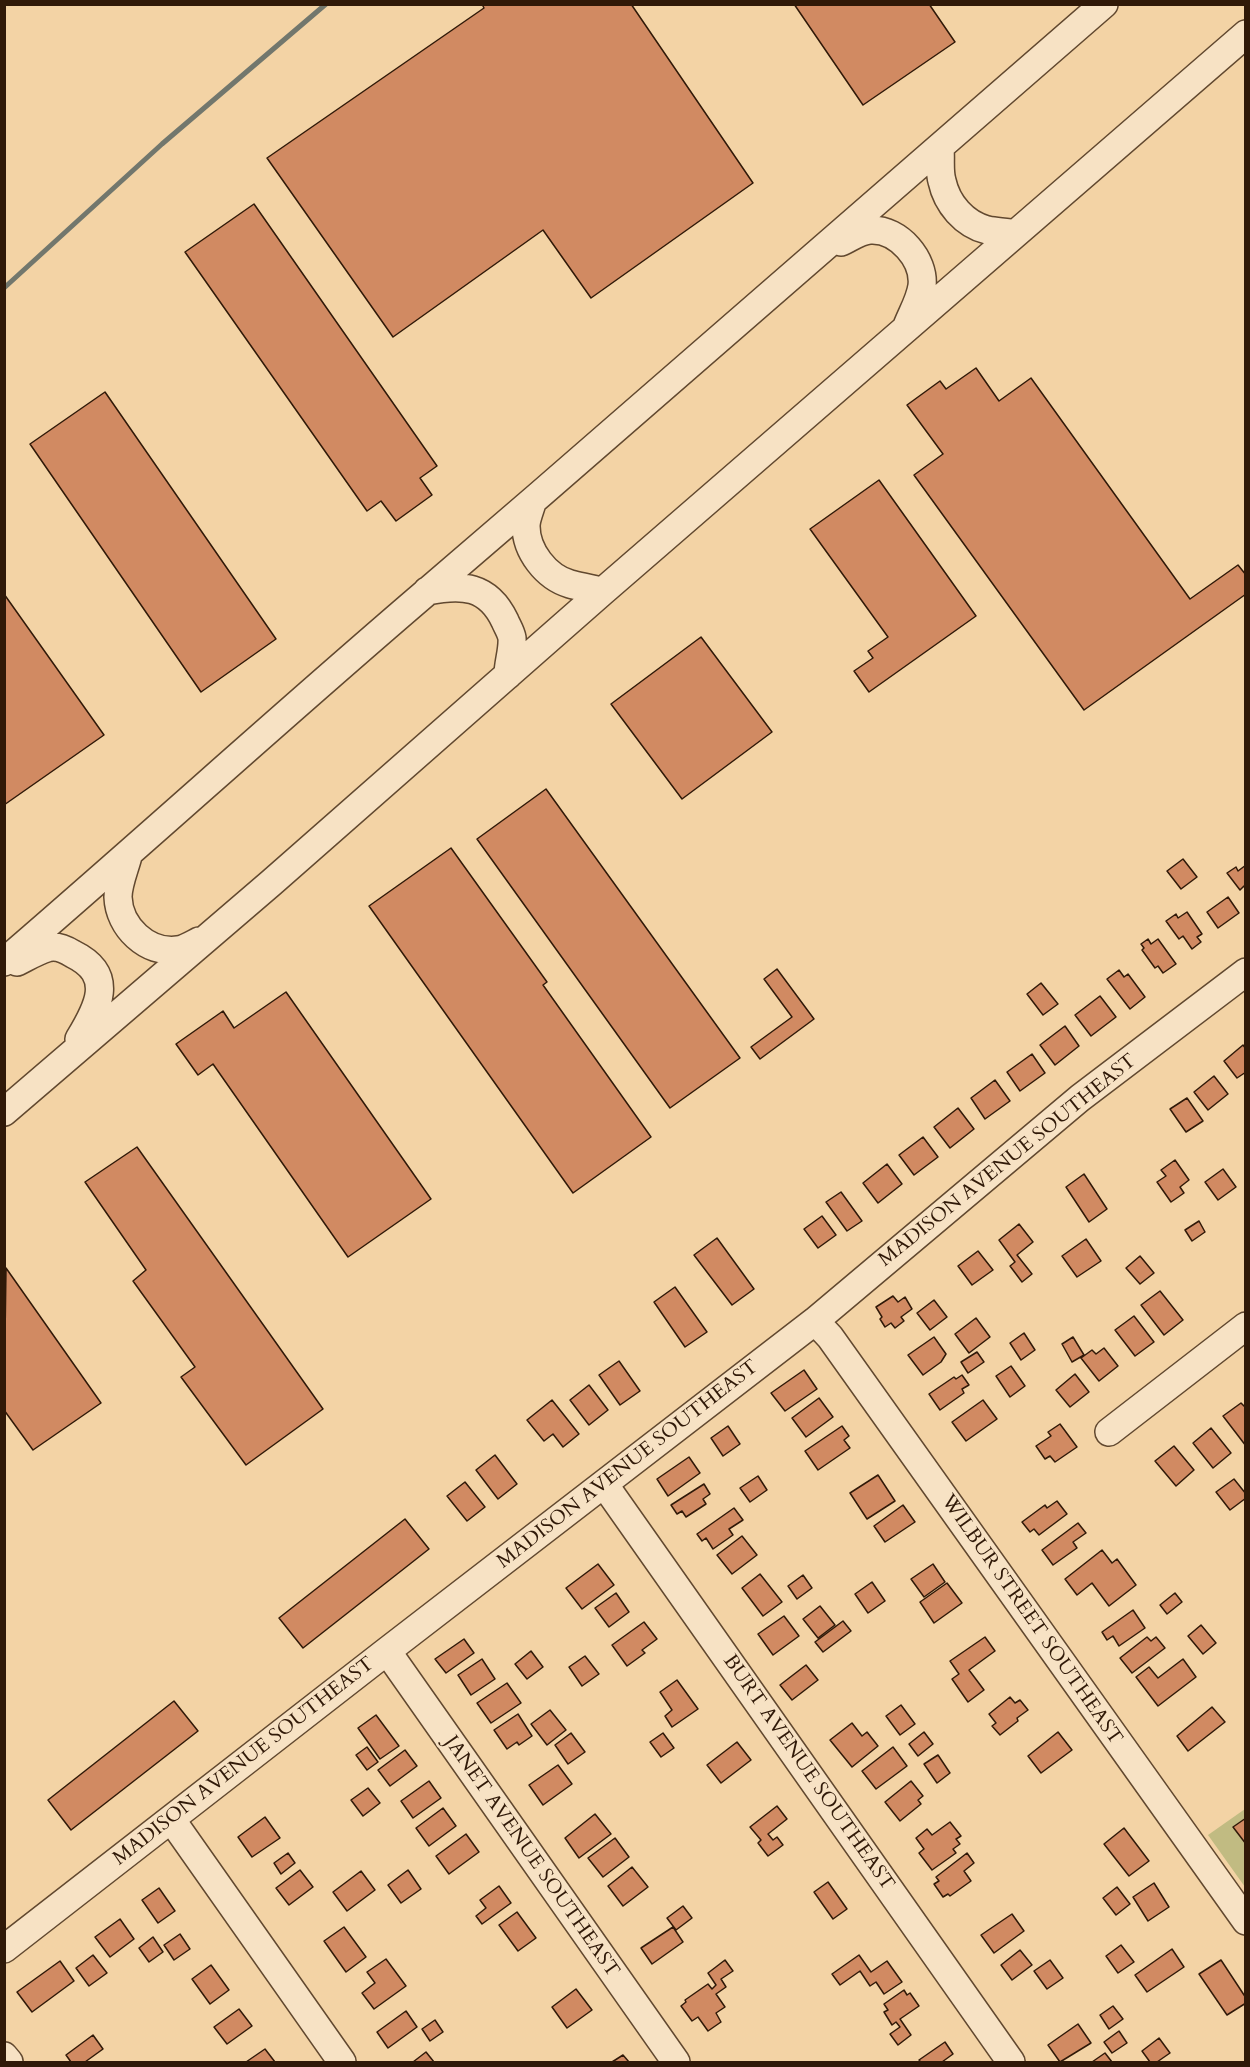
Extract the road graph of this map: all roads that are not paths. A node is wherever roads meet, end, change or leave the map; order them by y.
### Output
1 (1104, 4) edge
2 (1245, 34) edge
3 (940, 148) junction
4 (1015, 234) junction
5 (816, 255) junction
6 (906, 330) junction
7 (532, 503) junction
8 (427, 591) junction
9 (602, 592) junction
10 (508, 675) junction
11 (128, 856) junction
12 (205, 939) junction
13 (4, 962) edge
14 (4, 967) edge
15 (1245, 972) edge
16 (67, 1058) junction
17 (4, 1112) edge
18 (815, 1321) junction
19 (1245, 1326) edge
20 (1109, 1432) dead end
21 (604, 1484) junction
22 (387, 1651) junction
23 (171, 1819) junction
24 (1245, 1921) edge
25 (4, 1949) edge
26 (4, 2056) edge
27 (9, 2062) edge
28 (342, 2062) edge
29 (676, 2062) edge
30 (1011, 2062) edge

1 - 3 street
2 - 4 street
3 - 4 street
3 - 5 street
4 - 6 street
5 - 6 street
5 - 7 street
6 - 9 street
7 - 8 street
7 - 9 street
8 - 10 street
8 - 11 street
9 - 10 street
10 - 12 street
11 - 12 street
11 - 13 street
12 - 16 street
14 - 16 street
15 - 18 street, MADISON AVENUE SOUTHEAST
16 - 17 street
18 - 21 street, MADISON AVENUE SOUTHEAST
18 - 24 street, WILBUR STREET SOUTHEAST
19 - 20 street
21 - 22 street, MADISON AVENUE SOUTHEAST
21 - 30 street, BURT AVENUE SOUTHEAST
22 - 23 street, MADISON AVENUE SOUTHEAST
22 - 29 street, JANET AVENUE SOUTHEAST
23 - 25 street, MADISON AVENUE SOUTHEAST
23 - 28 street
26 - 27 street

